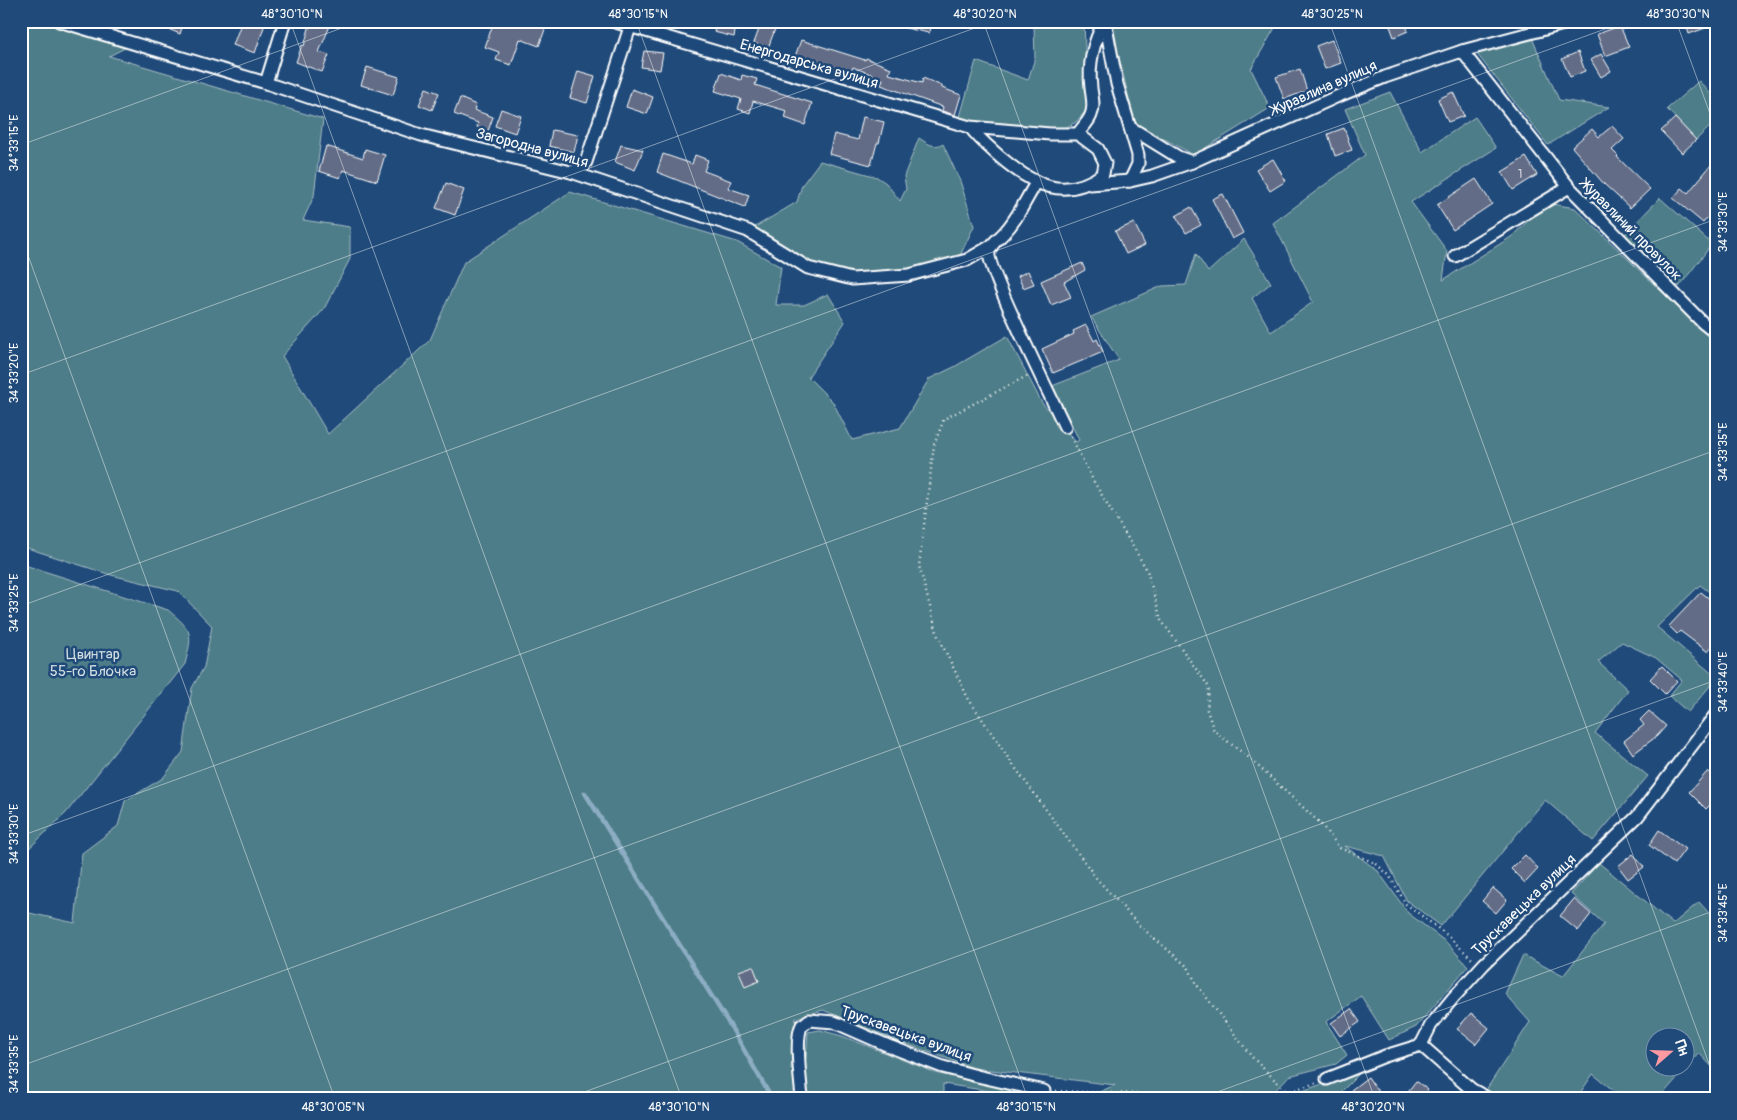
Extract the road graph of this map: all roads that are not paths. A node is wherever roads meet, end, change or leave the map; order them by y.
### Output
1 (59, 21) edge
2 (285, 21) edge
3 (612, 21) edge
4 (1575, 21) edge
5 (631, 24) edge
6 (1462, 51) junction
7 (266, 82) junction
8 (970, 127) junction
9 (1131, 128) junction
10 (1078, 134) junction
11 (1192, 162) junction
12 (571, 172) junction
13 (1130, 181) junction
14 (1036, 183) junction
15 (1088, 184) junction
16 (1569, 187) junction
17 (991, 246) junction
18 (1455, 256) dead end
19 (1716, 333) edge
20 (1065, 427) road end
21 (1716, 714) edge
22 (1421, 1045) junction
23 (1327, 1079) road end
24 (1044, 1091) road end
25 (802, 1099) edge
26 (1489, 1099) edge

1 - 7 street, Загородна вулиця
2 - 7 street
3 - 5 street, Енергодарська вулиця
4 - 6 street, Журавлина вулиця
5 - 8 street, Енергодарська вулиця
5 - 12 street
6 - 11 street, Журавлина вулиця
6 - 16 street
7 - 12 street, Загородна вулиця
8 - 10 street, Енергодарська вулиця
8 - 14 street
9 - 10 street
9 - 11 street
9 - 13 street
10 - 15 street
11 - 13 street, Журавлина вулиця
12 - 17 street, Загородна вулиця
13 - 15 street, Журавлина вулиця
14 - 15 street, Журавлина вулиця
14 - 17 street, Загородна вулиця
16 - 18 street, Журавлиний провулок
16 - 19 street, Журавлиний провулок
17 - 20 street
21 - 22 street, Трускавецька вулиця
22 - 23 street
22 - 26 street
24 - 25 street, Трускавецька вулиця

